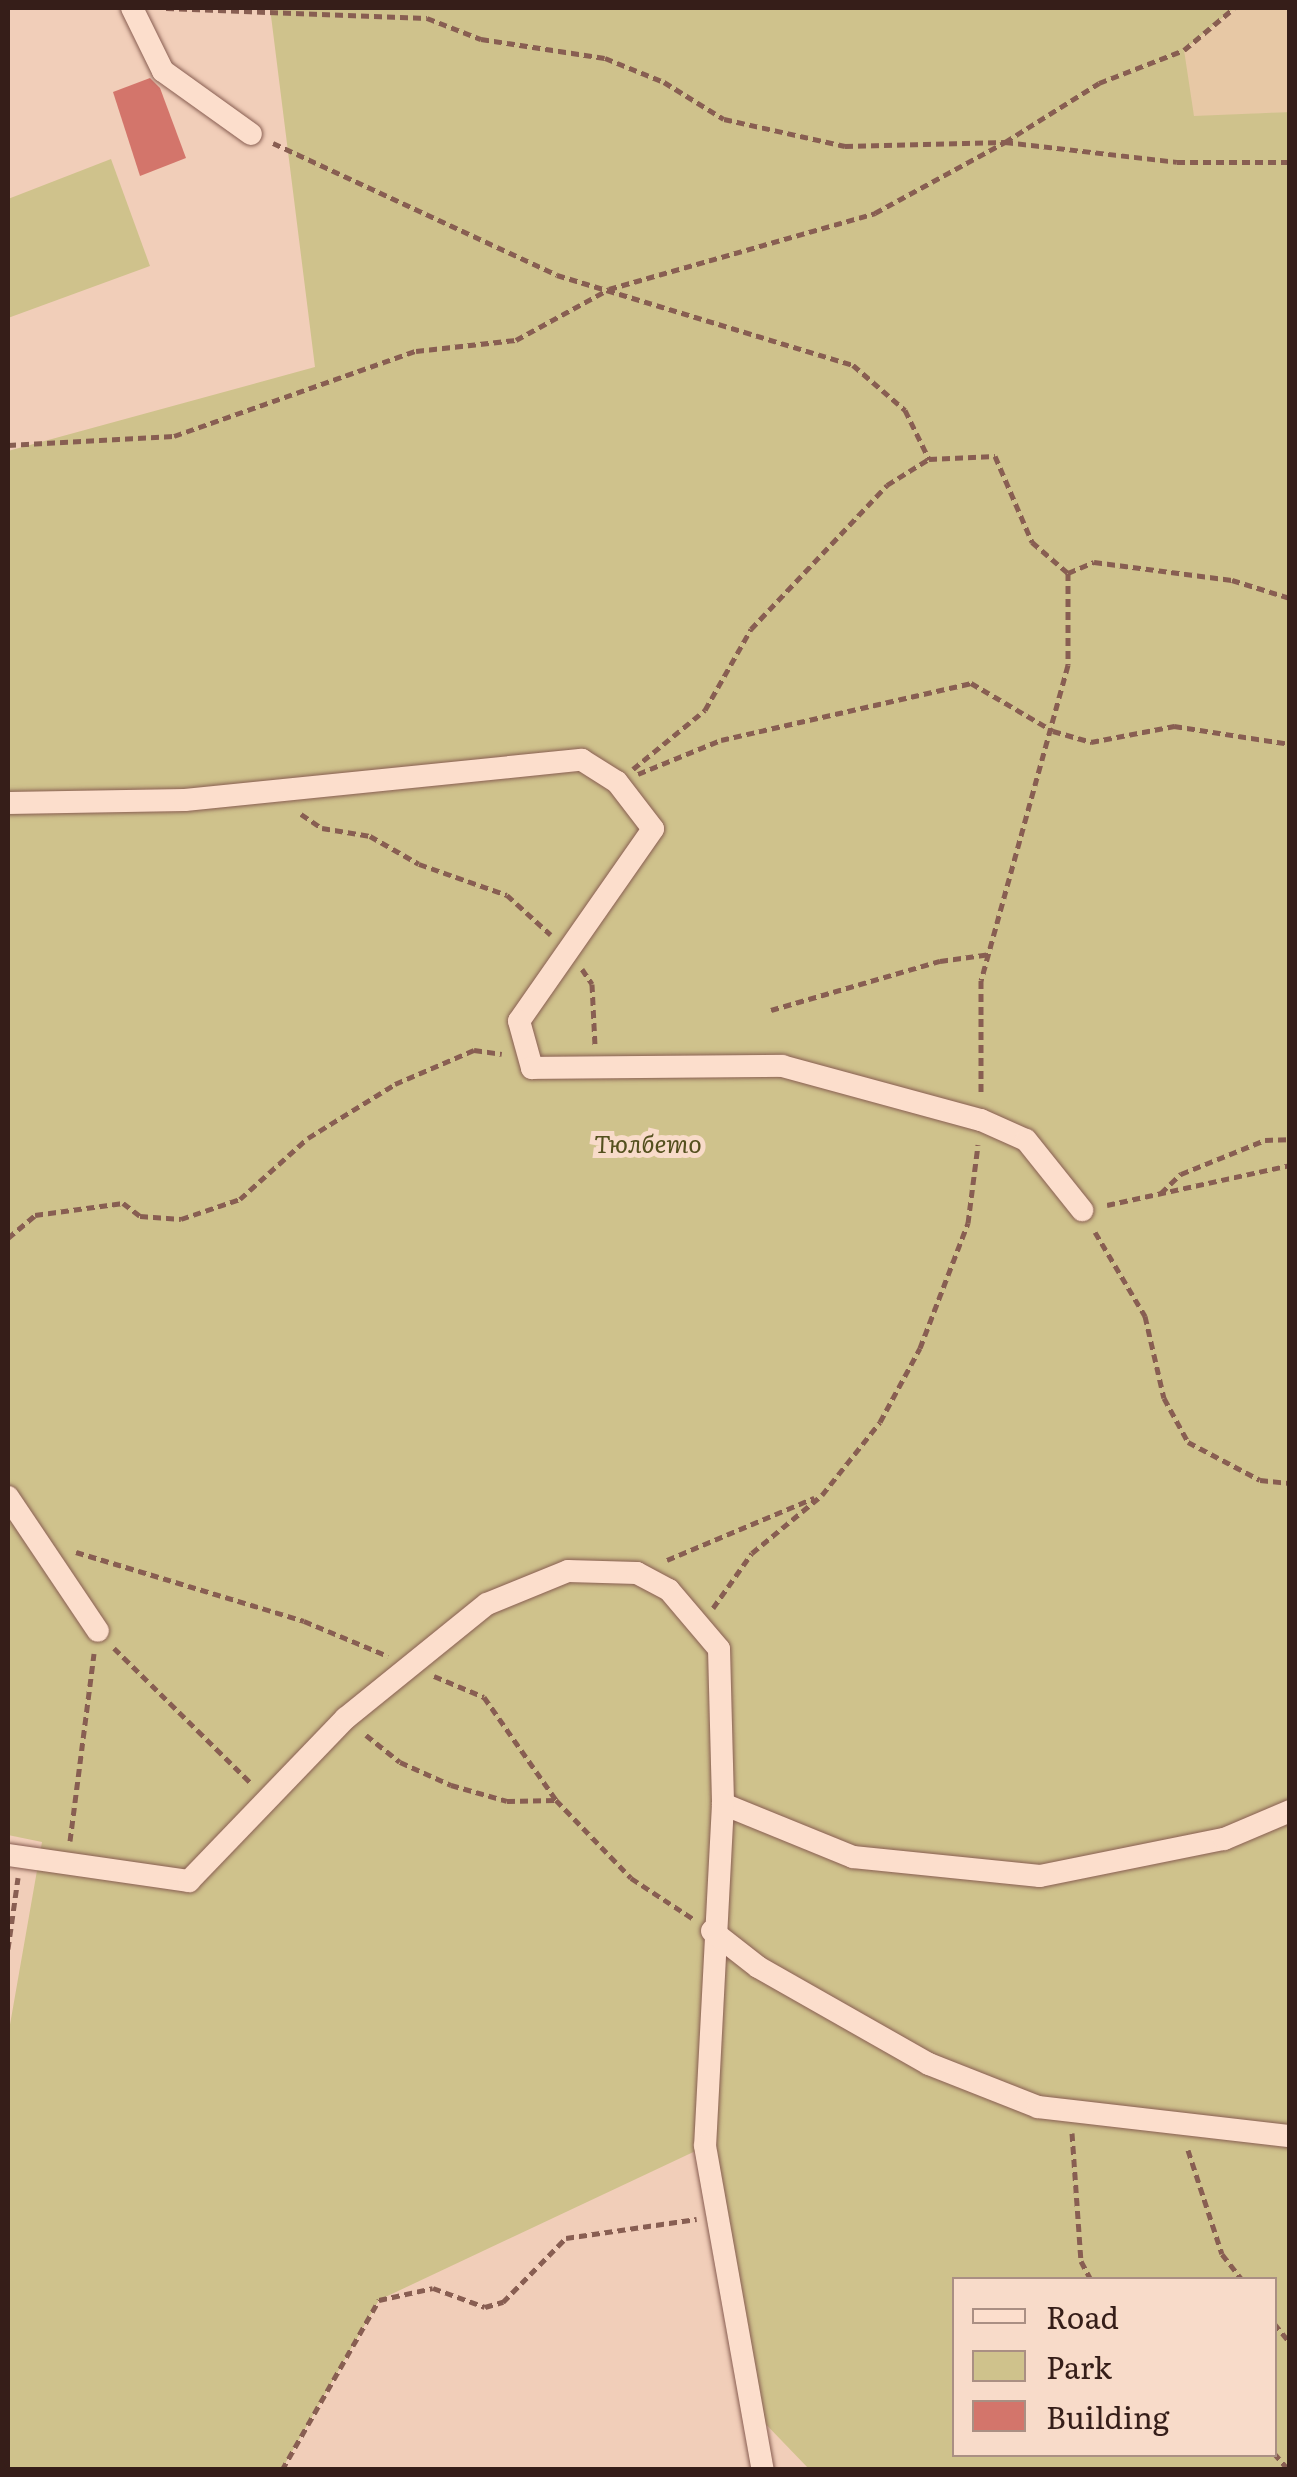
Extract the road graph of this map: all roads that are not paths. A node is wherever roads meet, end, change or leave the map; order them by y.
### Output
1 (132, 8) edge
2 (251, 134) road end
3 (8, 803) edge
4 (1082, 1210) road end
5 (8, 1497) edge
6 (98, 1632) road end
7 (723, 1804) junction
8 (1290, 1811) edge
9 (14, 1857) edge
10 (712, 1931) junction
11 (1290, 2136) edge
12 (763, 2470) edge

1 - 2 street
3 - 4 street
5 - 6 street
7 - 8 street
7 - 9 street
7 - 10 street
10 - 11 street
10 - 12 street

